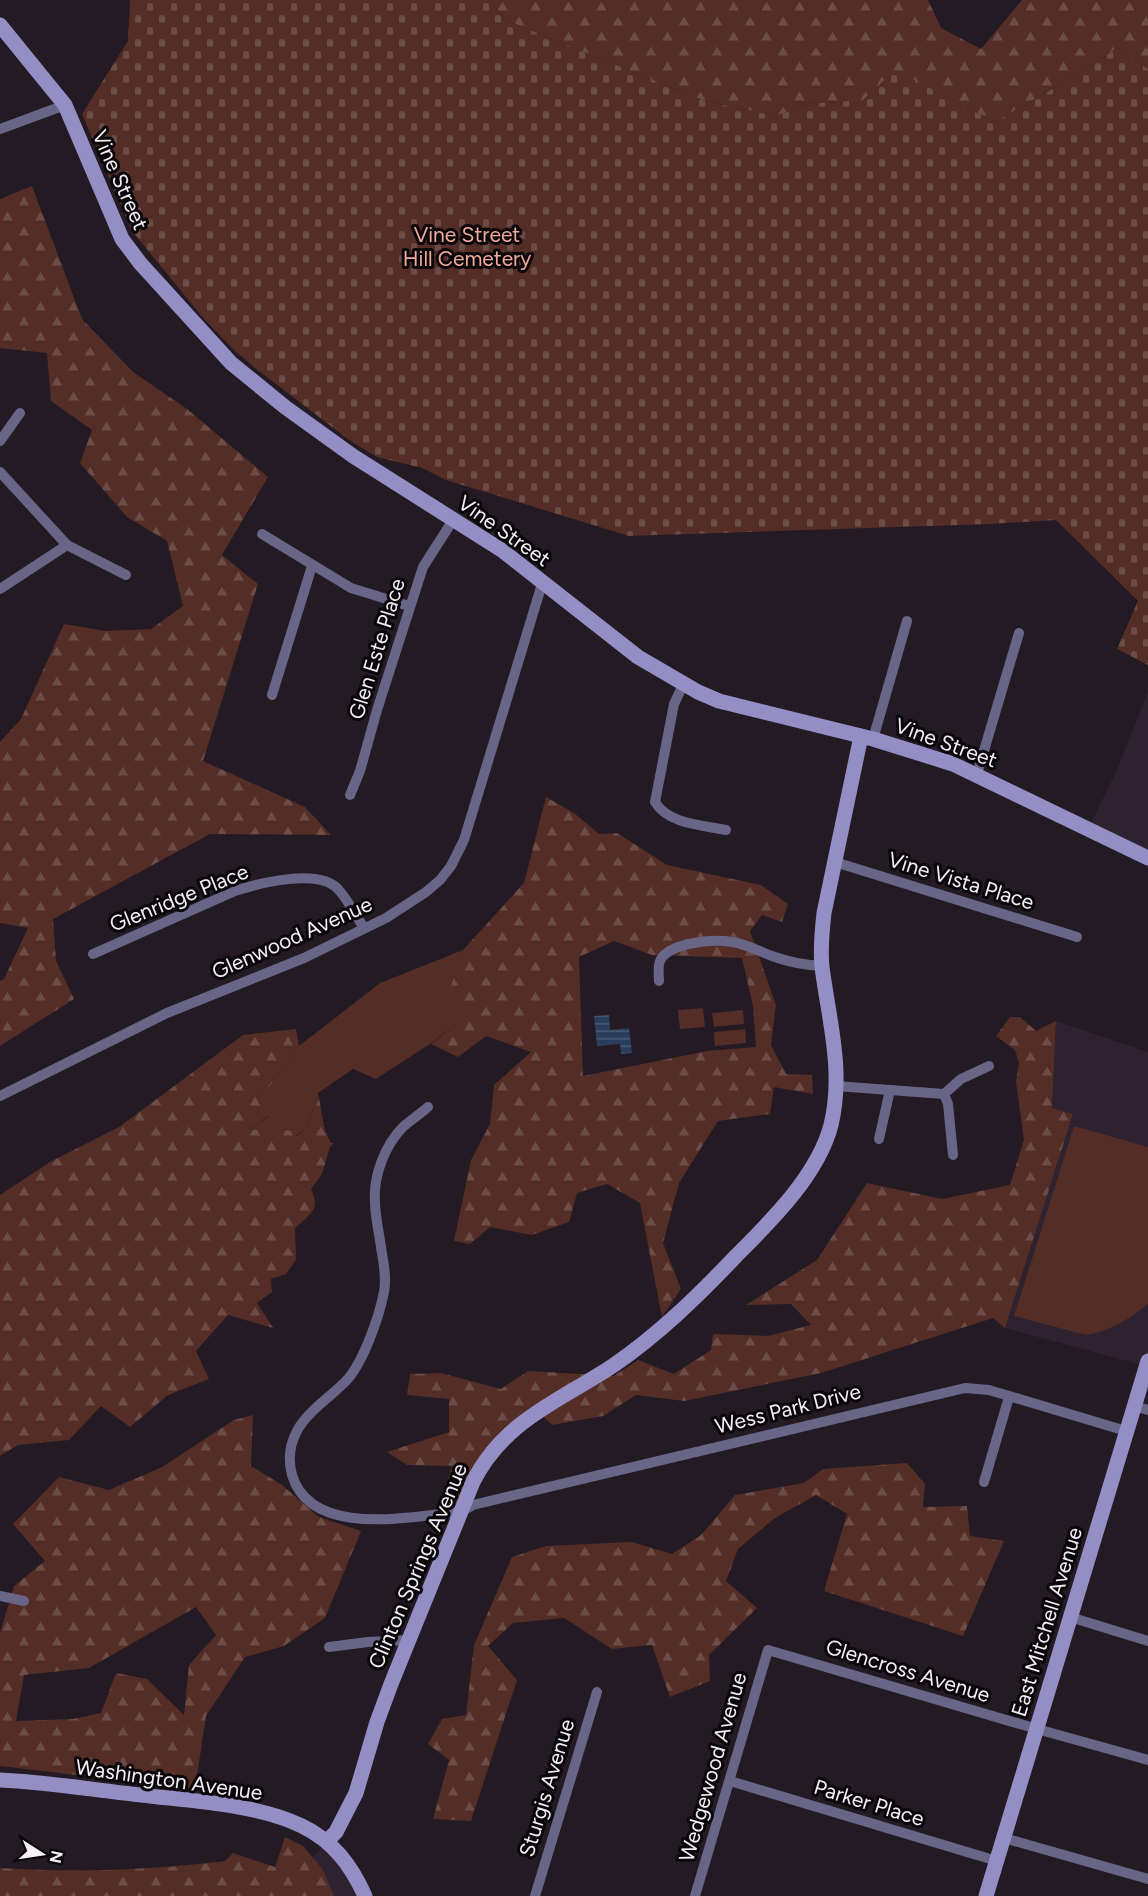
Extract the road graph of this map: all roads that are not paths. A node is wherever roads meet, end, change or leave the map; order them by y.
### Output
1 (0, 25) edge
2 (65, 105) junction
3 (0, 129) edge
4 (21, 413) dead end
5 (0, 441) edge
6 (0, 472) edge
7 (453, 520) junction
8 (262, 534) dead end
9 (68, 545) junction
10 (312, 566) junction
11 (126, 575) dead end
12 (542, 584) junction
13 (0, 590) edge
14 (410, 606) junction
15 (908, 621) dead end
16 (1019, 633) dead end
17 (684, 684) junction
18 (272, 695) dead end
19 (867, 738) junction
20 (977, 774) junction
21 (350, 795) dead end
22 (726, 830) dead end
23 (1140, 850) edge
24 (1148, 858) edge
25 (835, 862) junction
26 (364, 928) junction
27 (1077, 937) dead end
28 (93, 954) dead end
29 (822, 966) junction
30 (659, 981) dead end
31 (989, 1066) dead end
32 (836, 1086) junction
33 (890, 1090) junction
34 (944, 1094) junction
35 (0, 1096) edge
36 (428, 1107) dead end
37 (879, 1139) dead end
38 (953, 1155) dead end
39 (1148, 1361) edge
40 (1009, 1397) junction
41 (1141, 1408) edge
42 (1126, 1431) junction
43 (984, 1482) dead end
44 (460, 1512) junction
45 (0, 1596) edge
46 (24, 1601) dead end
47 (1070, 1617) junction
48 (409, 1640) junction
49 (1148, 1641) edge
50 (329, 1647) dead end
51 (768, 1650) joint
52 (597, 1692) dead end
53 (1037, 1730) junction
54 (1148, 1760) edge
55 (0, 1780) edge
56 (730, 1781) junction
57 (1004, 1838) junction
58 (327, 1841) junction
59 (996, 1861) junction
60 (1148, 1879) edge
61 (365, 1896) edge
62 (535, 1896) edge
63 (695, 1896) edge
64 (986, 1896) edge

1 - 2 street, Vine Street
2 - 3 street
2 - 7 street, Vine Street
4 - 5 street
6 - 9 street
7 - 12 street, Vine Street
7 - 14 street, Glen Este Place
8 - 10 street
9 - 11 street
9 - 13 street
10 - 14 street
10 - 18 street
12 - 17 street, Vine Street
12 - 26 street, Glenwood Avenue
14 - 21 street, Glen Este Place
15 - 19 street
16 - 20 street
17 - 19 street, Vine Street
17 - 22 street
19 - 20 street, Vine Street
19 - 25 street, Clinton Springs Avenue
20 - 23 street, Vine Street
23 - 24 street, Vine Street
25 - 27 street, Vine Vista Place
25 - 29 street, Clinton Springs Avenue
26 - 28 street, Glenridge Place
26 - 35 street, Glenwood Avenue
29 - 30 street
29 - 32 street, Clinton Springs Avenue
31 - 34 street
32 - 33 street
32 - 44 street, Clinton Springs Avenue
33 - 34 street
33 - 37 street
34 - 38 street
36 - 44 street, Wess Park Drive
39 - 41 street, East Mitchell Avenue
40 - 42 street, Wess Park Drive
40 - 43 street
40 - 44 street, Wess Park Drive
41 - 42 street, East Mitchell Avenue
42 - 47 street, East Mitchell Avenue
44 - 48 street, Clinton Springs Avenue
45 - 46 street
47 - 49 street
47 - 53 street, East Mitchell Avenue
48 - 50 street
48 - 58 street, Clinton Springs Avenue
51 - 53 street, Glencross Avenue
51 - 56 street, Wedgewood Avenue
52 - 62 street, Sturgis Avenue
53 - 54 street, Glencross Avenue
53 - 57 street, East Mitchell Avenue
55 - 58 street, Washington Avenue
56 - 59 street, Parker Place
56 - 63 street, Wedgewood Avenue
57 - 59 street, East Mitchell Avenue
57 - 60 street
58 - 61 street
59 - 64 street, East Mitchell Avenue

